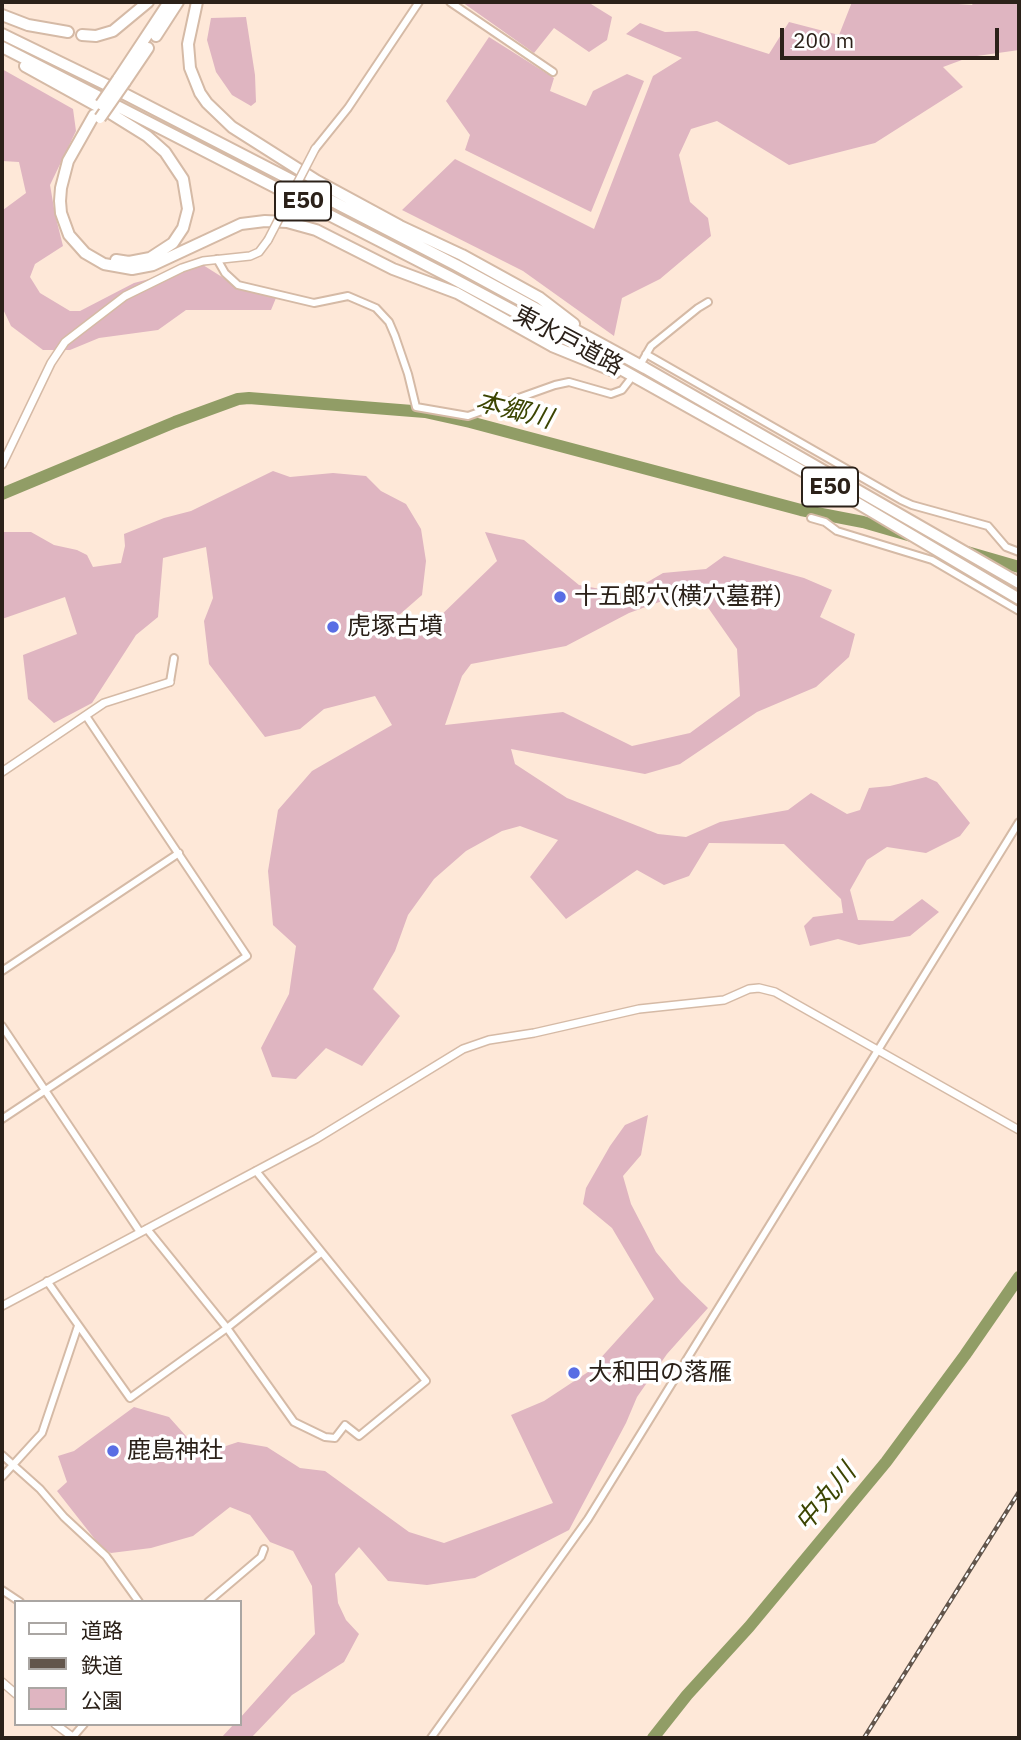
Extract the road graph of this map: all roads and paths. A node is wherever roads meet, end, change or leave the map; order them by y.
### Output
1 (148, 2) edge
2 (169, 2) edge
3 (178, 2) edge
4 (197, 2) edge
5 (419, 2) edge
6 (450, 2) edge
7 (2, 16) edge
8 (68, 32) dead end
9 (2, 34) edge
10 (82, 34) dead end
11 (156, 36) dead end
12 (148, 48) dead end
13 (2, 50) edge
14 (554, 72) dead end
15 (119, 83) junction
16 (97, 116) junction
17 (315, 149) joint
18 (217, 259) junction
19 (708, 302) dead end
20 (599, 343) junction
21 (645, 360) junction
22 (634, 380) junction
23 (2, 465) edge
24 (811, 518) dead end
25 (1019, 552) edge
26 (1019, 583) edge
27 (1019, 599) edge
28 (1019, 611) edge
29 (174, 658) dead end
30 (170, 682) joint
31 (86, 716) junction
32 (2, 772) edge
33 (1019, 822) edge
34 (180, 853) junction
35 (2, 971) edge
36 (2, 1026) edge
37 (877, 1050) junction
38 (44, 1090) junction
39 (2, 1119) edge
40 (1019, 1130) edge
41 (256, 1171) junction
42 (143, 1230) junction
43 (321, 1253) junction
44 (47, 1281) junction
45 (2, 1306) edge
46 (78, 1326) junction
47 (227, 1328) junction
48 (2, 1455) edge
49 (12, 1466) junction
50 (2, 1476) edge
51 (264, 1549) dead end
52 (2, 1590) edge
53 (17, 1600) edge
54 (138, 1600) edge
55 (210, 1600) edge
56 (58, 1726) edge
57 (73, 1738) edge
58 (431, 1738) edge

1 - 10 highway
2 - 15 highway
3 - 11 highway
4 - 20 highway
5 - 17 street
6 - 14 street
7 - 8 highway
9 - 15 highway, E50
12 - 15 highway
13 - 16 highway
13 - 22 highway, 東水戸道路 / E50
15 - 16 highway, bridge
15 - 20 highway, 東水戸道路 / E50
16 - 22 highway
17 - 18 street, bridge
18 - 22 street
18 - 23 street
19 - 21 street
20 - 21 highway, 東水戸道路 / E50
21 - 25 street
21 - 26 highway, 東水戸道路 / E50
22 - 27 highway, 東水戸道路 / E50
24 - 28 street
29 - 30 street
30 - 31 street
31 - 32 street
31 - 34 street
33 - 37 street
34 - 35 street
34 - 38 street
36 - 38 street
37 - 40 street
37 - 41 street
37 - 58 street
38 - 39 street
38 - 42 street
41 - 42 street
41 - 43 street
42 - 44 street
42 - 47 street
43 - 47 street
43 - 47 street
44 - 45 street
44 - 46 street
46 - 47 street
46 - 49 street
48 - 49 street
49 - 50 street
49 - 54 street
51 - 55 street
52 - 53 street
56 - 57 street

